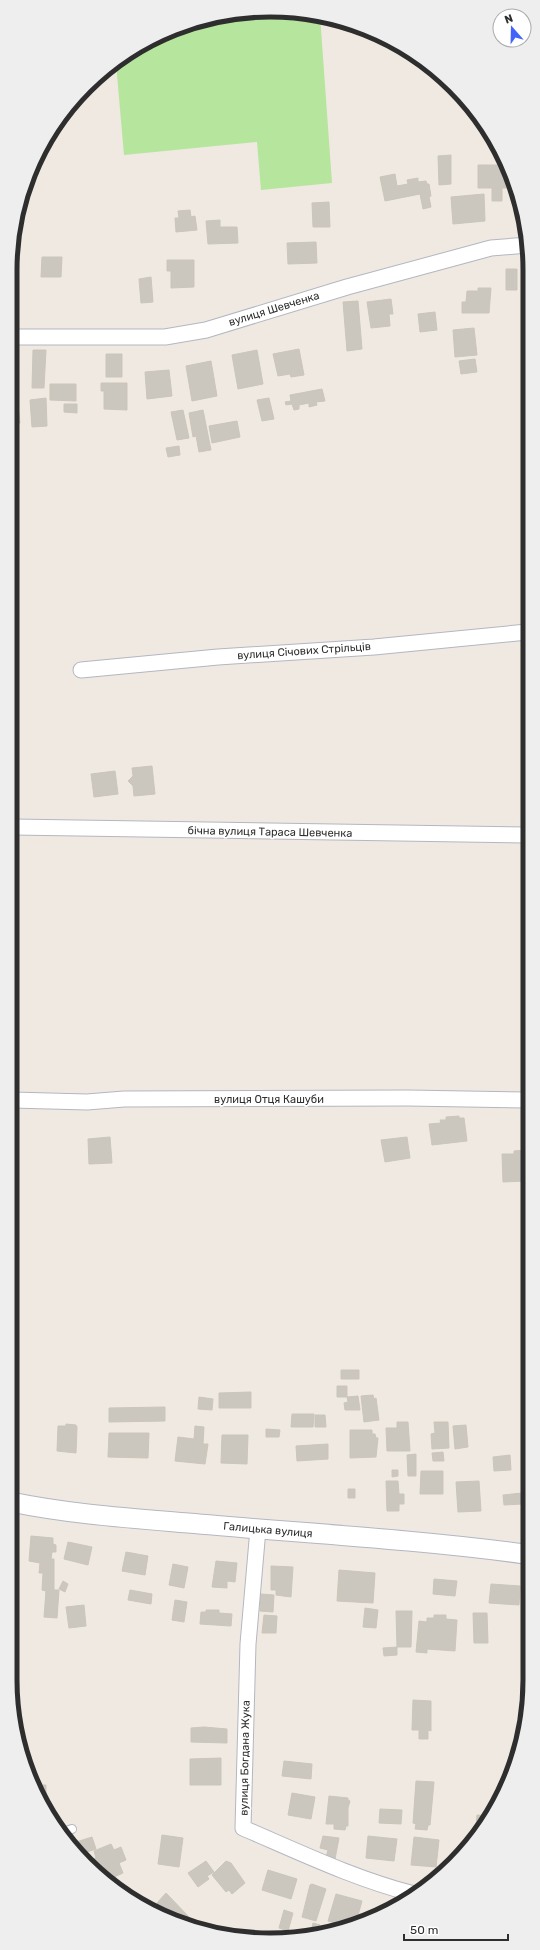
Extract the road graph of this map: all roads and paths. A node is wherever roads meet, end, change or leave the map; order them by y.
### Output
1 (522, 246) edge
2 (17, 337) edge
3 (523, 632) edge
4 (81, 670) dead end
5 (17, 827) edge
6 (523, 835) edge
7 (17, 1100) edge
8 (523, 1100) edge
9 (17, 1503) edge
10 (258, 1529) junction
11 (523, 1554) edge
12 (72, 1829) dead end
13 (67, 1831) edge
14 (407, 1892) edge

1 - 2 street, вулиця Шевченка
3 - 4 street, вулиця Січових Стрільців
5 - 6 street, бічна вулиця Тараса Шевченка
7 - 8 street, вулиця Отця Кашуби
9 - 10 street, Галицька вулиця
10 - 11 street, Галицька вулиця
10 - 14 street, вулиця Богдана Жука
12 - 13 lane

